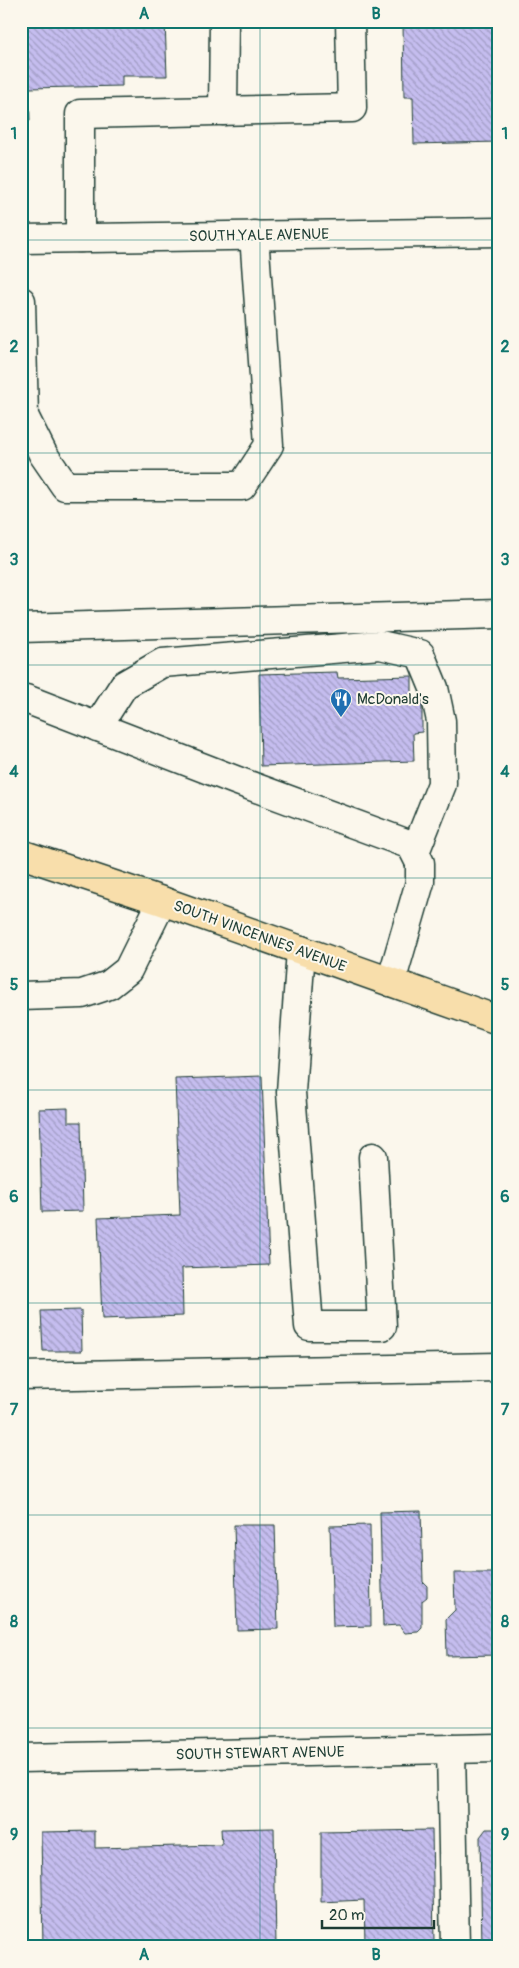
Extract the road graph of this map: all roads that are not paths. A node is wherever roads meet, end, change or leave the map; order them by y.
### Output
1 (224, 21) edge
2 (350, 21) edge
3 (223, 111) junction
4 (498, 232) edge
5 (254, 236) junction
6 (80, 238) junction
7 (21, 239) edge
8 (21, 301) edge
9 (498, 614) edge
10 (21, 628) edge
11 (21, 700) edge
12 (109, 732) junction
13 (405, 846) junction
14 (21, 854) edge
15 (162, 901) junction
16 (301, 950) junction
17 (391, 982) junction
18 (21, 996) edge
19 (498, 1020) edge
20 (373, 1157) dead end
21 (498, 1367) edge
22 (21, 1376) edge
23 (498, 1748) edge
24 (451, 1749) junction
25 (21, 1758) edge
26 (455, 1947) edge

1 - 3 street
2 - 3 street
3 - 6 street
4 - 5 street, SOUTH YALE AVENUE
5 - 6 street, SOUTH YALE AVENUE
5 - 8 street
6 - 7 street, SOUTH YALE AVENUE
9 - 10 street
11 - 12 street
12 - 13 street
12 - 13 street
13 - 17 street
14 - 15 main road, SOUTH VINCENNES AVENUE
15 - 16 main road, SOUTH VINCENNES AVENUE
15 - 18 street
16 - 17 main road, SOUTH VINCENNES AVENUE
16 - 20 street
17 - 19 main road, SOUTH VINCENNES AVENUE
21 - 22 street
23 - 24 street, SOUTH STEWART AVENUE
24 - 25 street, SOUTH STEWART AVENUE
24 - 26 street

